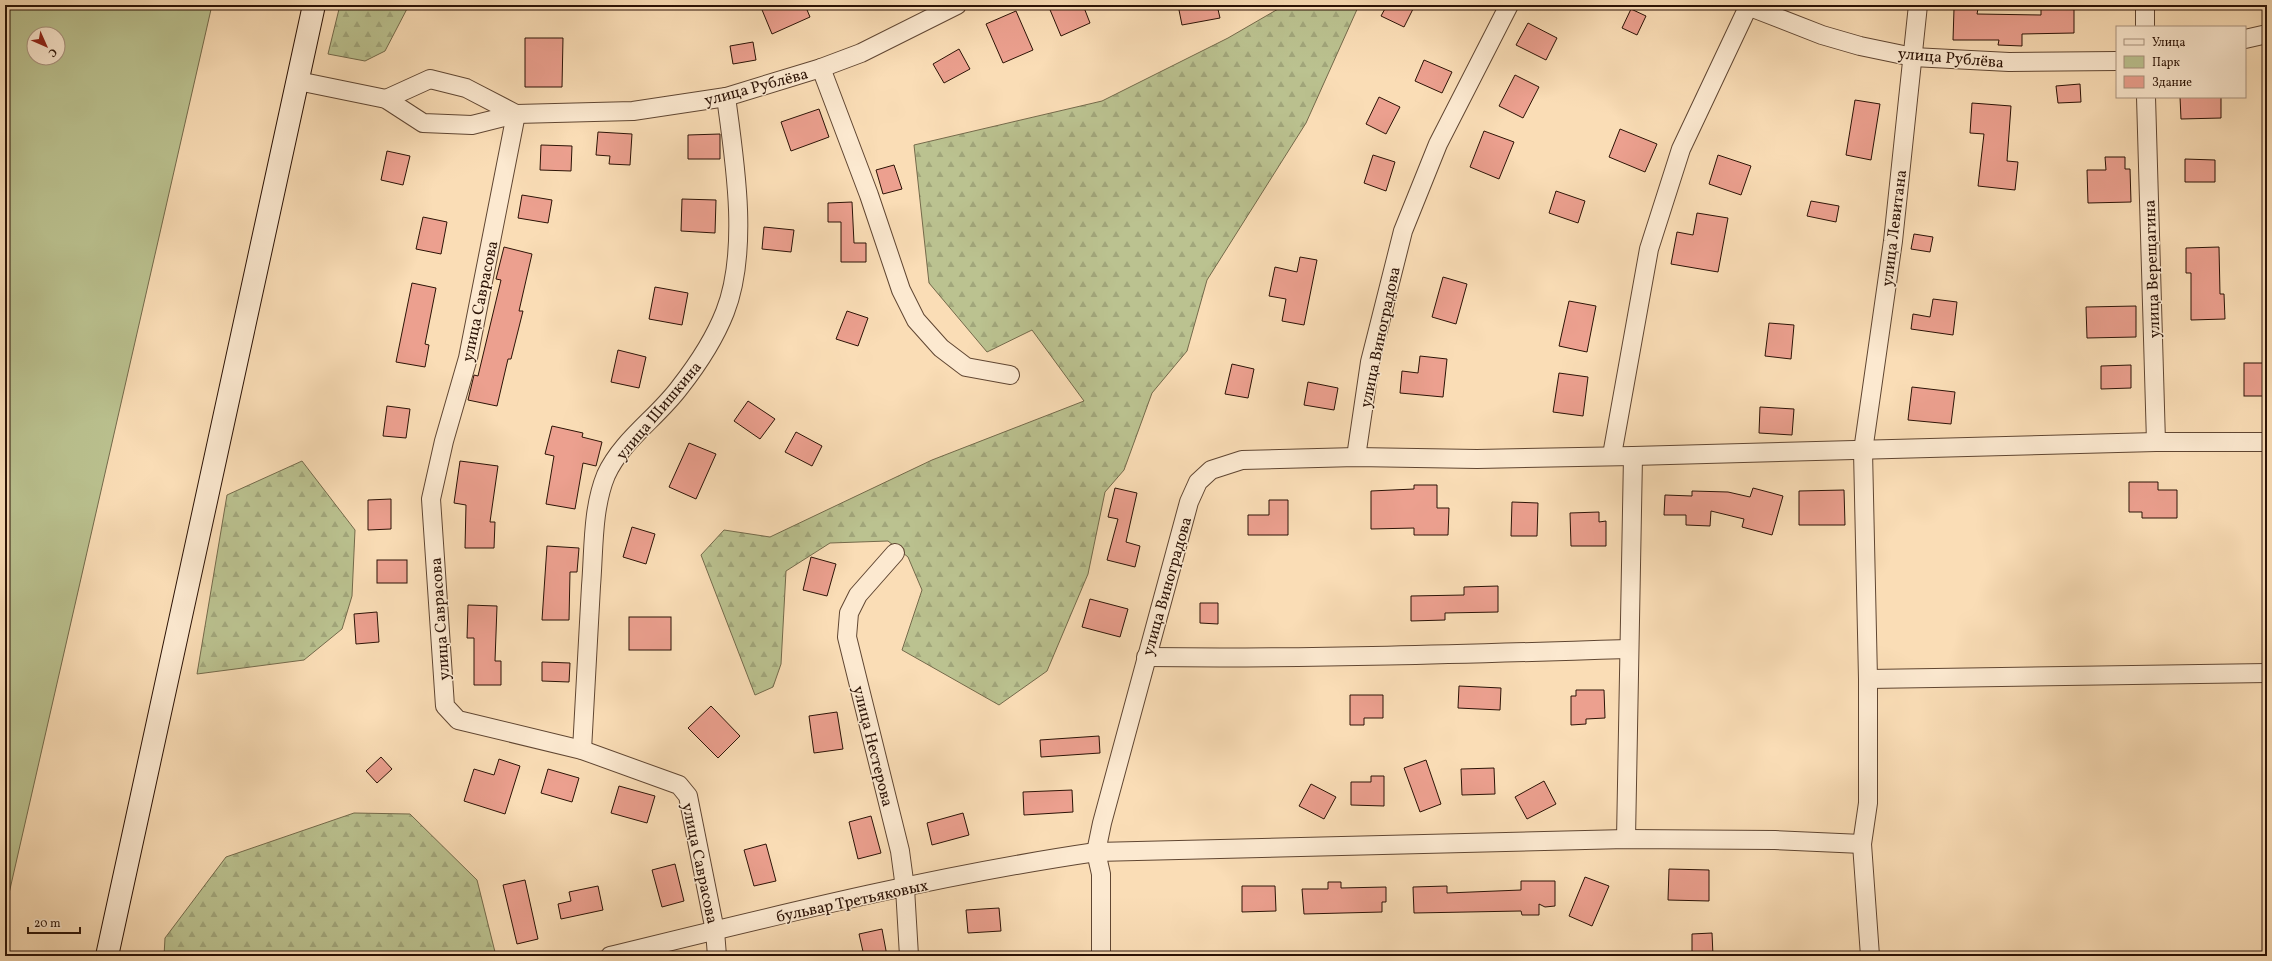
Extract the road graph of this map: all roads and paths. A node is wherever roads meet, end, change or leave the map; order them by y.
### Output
1 (314, 5) edge
2 (957, 5) edge
3 (1509, 5) edge
4 (1918, 5) edge
5 (2145, 5) edge
6 (1746, 6) edge
7 (2145, 26) edge
8 (2267, 34) edge
9 (2246, 39) edge
10 (1913, 57) junction
11 (2116, 61) edge
12 (821, 68) junction
13 (298, 81) junction
14 (726, 97) junction
15 (2146, 98) edge
16 (386, 99) junction
17 (516, 114) junction
18 (1010, 375) dead end
19 (2156, 442) junction
20 (2267, 442) edge
21 (1863, 451) junction
22 (1612, 455) junction
23 (1633, 456) junction
24 (1356, 457) junction
25 (896, 553) dead end
26 (1629, 649) junction
27 (1146, 657) junction
28 (2267, 673) edge
29 (1868, 679) junction
30 (582, 750) junction
31 (1626, 839) junction
32 (1862, 844) junction
33 (1096, 852) junction
34 (905, 888) junction
35 (715, 930) junction
36 (107, 956) edge
37 (610, 956) edge
38 (717, 956) edge
39 (909, 956) edge
40 (1102, 956) edge
41 (1870, 956) edge

1 - 13 street
2 - 12 street, улица Рублёва
3 - 24 street, улица Виноградова
4 - 10 street, улица Левитана
5 - 7 street
6 - 10 street, улица Рублёва
6 - 22 street
8 - 9 street
10 - 11 street, улица Рублёва
10 - 21 street, улица Левитана
12 - 14 street, улица Рублёва
12 - 18 street
13 - 16 street
13 - 36 street
14 - 17 street, улица Рублёва
14 - 30 street, улица Шишкина
15 - 19 street, улица Верещагина
16 - 17 street, улица Рублёва
16 - 17 street
17 - 30 street, улица Саврасова
19 - 20 street
19 - 21 street
21 - 23 street
21 - 29 street, улица Левитана
22 - 23 street
22 - 24 street
23 - 26 street
24 - 27 street, улица Виноградова
25 - 34 street, улица Нестерова
26 - 27 street
26 - 31 street
27 - 33 street, улица Виноградова
28 - 29 street
29 - 32 street, улица Левитана
30 - 35 street, улица Саврасова
31 - 32 street, бульвар Третьяковых
31 - 33 street, бульвар Третьяковых
32 - 41 street, улица Левитана
33 - 34 street, бульвар Третьяковых
33 - 40 street
34 - 35 street, бульвар Третьяковых
34 - 39 street, улица Нестерова
35 - 37 street, бульвар Третьяковых
35 - 38 street, улица Саврасова

